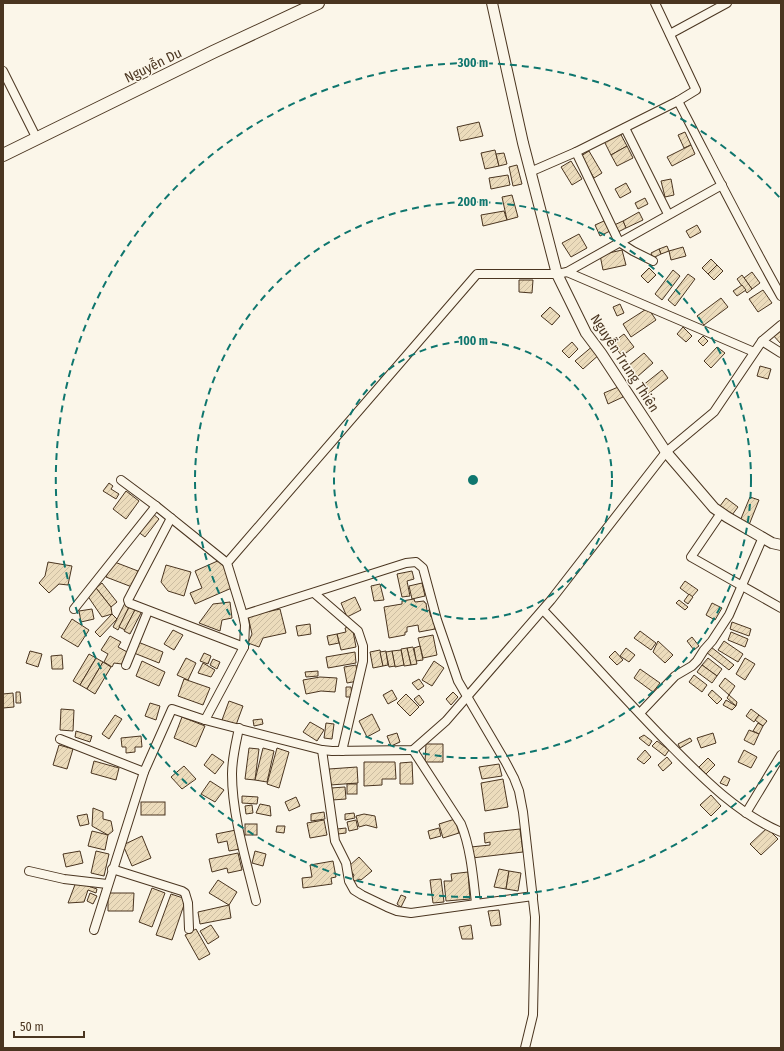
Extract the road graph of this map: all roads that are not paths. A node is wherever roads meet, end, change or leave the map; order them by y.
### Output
1 (318, 3) edge
2 (492, 3) edge
3 (655, 3) edge
4 (727, 3) edge
5 (670, 34) junction
6 (3, 71) edge
7 (678, 101) junction
8 (625, 128) junction
9 (37, 139) junction
10 (576, 152) junction
11 (3, 155) edge
12 (530, 172) junction
13 (722, 185) junction
14 (668, 214) junction
15 (619, 242) junction
16 (653, 261) dead end
17 (562, 273) junction
18 (781, 296) edge
19 (781, 325) edge
20 (762, 341) junction
21 (754, 352) junction
22 (781, 353) edge
23 (666, 452) junction
24 (121, 480) dead end
25 (156, 506) junction
26 (721, 513) junction
27 (171, 518) junction
28 (763, 537) junction
29 (781, 545) edge
30 (227, 563) junction
31 (742, 585) junction
32 (314, 593) junction
33 (74, 608) dead end
34 (781, 608) edge
35 (542, 610) junction
36 (148, 611) junction
37 (243, 615) junction
38 (244, 647) junction
39 (126, 665) dead end
40 (466, 696) junction
41 (640, 713) junction
42 (205, 720) junction
43 (239, 728) junction
44 (60, 739) dead end
45 (322, 750) junction
46 (413, 750) junction
47 (342, 751) junction
48 (781, 754) edge
49 (144, 772) junction
50 (746, 813) junction
51 (781, 832) edge
52 (112, 869) junction
53 (29, 871) dead end
54 (108, 884) junction
55 (533, 896) junction
56 (256, 901) dead end
57 (476, 903) junction
58 (189, 929) dead end
59 (94, 930) dead end
60 (525, 1048) edge

1 - 9 main road, Nguyễn Du
2 - 12 street, Nguyễn Trung Thiên
3 - 5 street
4 - 5 street
5 - 7 street
6 - 9 street
7 - 8 street
7 - 13 street
8 - 10 street
8 - 14 street
9 - 11 main road, Nguyễn Du
10 - 12 street
10 - 15 street
12 - 17 street, Nguyễn Trung Thiên
13 - 14 street
13 - 18 street
14 - 15 street
15 - 16 street
15 - 17 street
17 - 21 street
17 - 23 street, Nguyễn Trung Thiên
17 - 30 street
19 - 20 street
20 - 21 street
20 - 22 street
21 - 23 street
23 - 26 street, Nguyễn Trung Thiên
23 - 35 street
24 - 25 street
25 - 27 street
25 - 33 street
26 - 28 street, Nguyễn Trung Thiên
26 - 31 street
27 - 30 street
27 - 36 street
28 - 29 street, Nguyễn Trung Thiên
28 - 31 street
30 - 37 street
31 - 34 street
31 - 41 street
32 - 37 street
32 - 40 street
32 - 47 street
35 - 40 street
35 - 41 street
36 - 38 street
36 - 39 street
37 - 38 street
38 - 42 street
40 - 46 street
40 - 55 street
41 - 50 street
42 - 43 street
42 - 49 street
43 - 45 street
43 - 56 street
44 - 49 street
45 - 47 street
45 - 57 street
46 - 47 street
46 - 57 street
48 - 50 street
49 - 52 street
50 - 51 street
52 - 54 street
52 - 58 street
53 - 54 street
54 - 59 street
55 - 57 street
55 - 60 street

